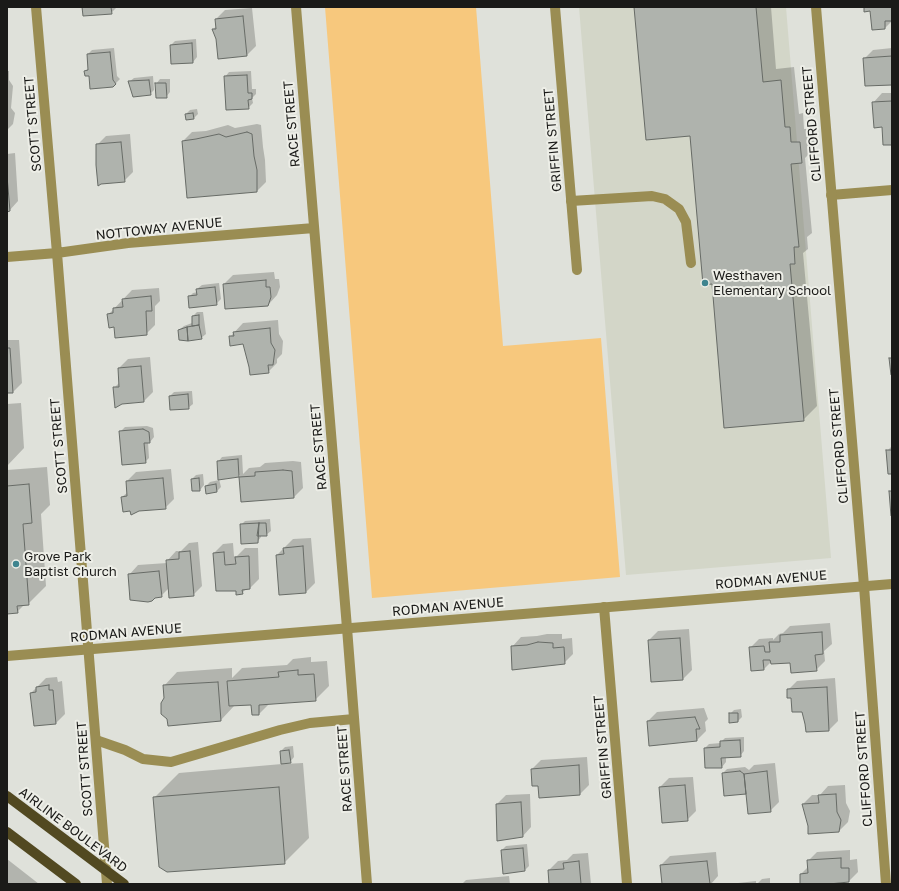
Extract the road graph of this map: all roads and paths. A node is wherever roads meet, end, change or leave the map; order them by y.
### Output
1 (36, 7) edge
2 (296, 7) edge
3 (556, 7) edge
4 (816, 7) edge
5 (892, 190) edge
6 (831, 195) junction
7 (571, 201) junction
8 (314, 228) junction
9 (57, 253) junction
10 (7, 257) edge
11 (691, 263) dead end
12 (577, 270) dead end
13 (892, 584) edge
14 (864, 586) junction
15 (604, 607) junction
16 (347, 628) junction
17 (89, 649) junction
18 (7, 656) edge
19 (354, 719) junction
20 (96, 740) junction
21 (7, 796) edge
22 (7, 832) edge
23 (106, 870) junction
24 (76, 884) edge
25 (107, 884) edge
26 (124, 884) edge
27 (367, 884) edge
28 (627, 884) edge
29 (886, 884) edge

1 - 9 street, SCOTT STREET
2 - 8 street, RACE STREET
3 - 7 street, GRIFFIN STREET
4 - 6 street, CLIFFORD STREET
5 - 6 street
6 - 14 street, CLIFFORD STREET
7 - 11 street
7 - 12 street, GRIFFIN STREET
8 - 9 street, NOTTOWAY AVENUE
8 - 16 street, RACE STREET
9 - 10 street, NOTTOWAY AVENUE
9 - 17 street, SCOTT STREET
13 - 14 street, RODMAN AVENUE
14 - 15 street, RODMAN AVENUE
14 - 29 street, CLIFFORD STREET
15 - 16 street, RODMAN AVENUE
15 - 28 street, GRIFFIN STREET
16 - 17 street, RODMAN AVENUE
16 - 19 street, RACE STREET
17 - 18 street, RODMAN AVENUE
17 - 20 street, SCOTT STREET
19 - 20 street
19 - 27 street, RACE STREET
20 - 23 street, SCOTT STREET
21 - 23 main road, AIRLINE BOULEVARD
22 - 24 main road
23 - 25 street, SCOTT STREET
23 - 26 main road, AIRLINE BOULEVARD

